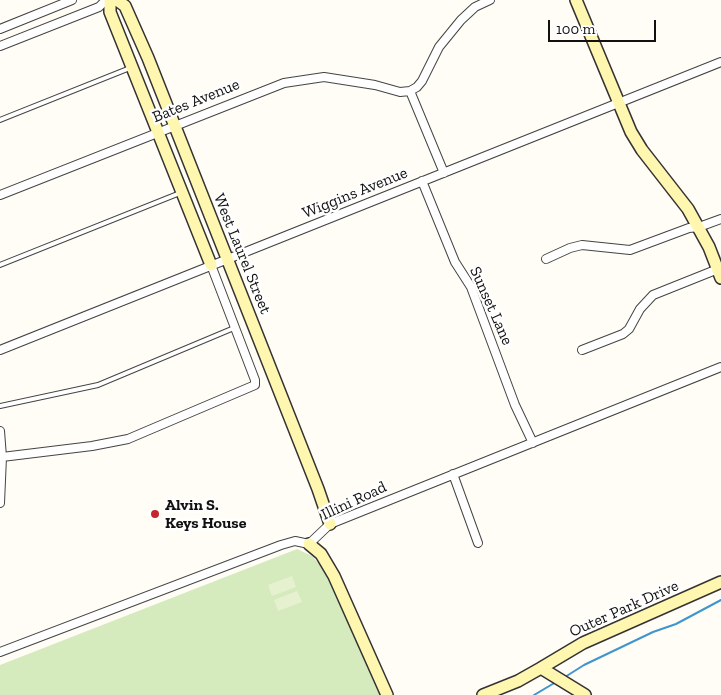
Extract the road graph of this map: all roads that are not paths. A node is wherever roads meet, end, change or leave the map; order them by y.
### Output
1 (72, 0) edge
2 (108, 0) edge
3 (117, 0) edge
4 (490, 0) edge
5 (576, 0) edge
6 (477, 4) edge
7 (0, 29) edge
8 (0, 46) edge
9 (721, 62) edge
10 (131, 67) junction
11 (410, 91) junction
12 (618, 103) junction
13 (0, 120) edge
14 (174, 125) junction
15 (158, 131) junction
16 (444, 173) junction
17 (422, 181) junction
18 (182, 192) junction
19 (0, 195) edge
20 (721, 219) edge
21 (699, 227) junction
22 (546, 258) dead end
23 (226, 259) junction
24 (0, 265) edge
25 (211, 265) junction
26 (719, 274) edge
27 (235, 328) junction
28 (0, 350) edge
29 (582, 350) dead end
30 (721, 367) edge
31 (0, 406) edge
32 (0, 431) edge
33 (533, 443) junction
34 (2, 457) junction
35 (453, 474) junction
36 (0, 503) edge
37 (330, 524) junction
38 (478, 543) dead end
39 (309, 544) junction
40 (721, 582) edge
41 (0, 652) edge
42 (541, 668) junction
43 (387, 695) edge
44 (483, 695) edge
45 (585, 695) edge

1 - 7 street
2 - 8 street
2 - 10 street, West Laurel Street
3 - 14 street, West Laurel Street
4 - 6 street
5 - 12 street
6 - 11 street
9 - 12 street, Wiggins Avenue
10 - 13 lane
10 - 15 street, West Laurel Street
11 - 14 street, Bates Avenue
11 - 16 street
12 - 16 street, Wiggins Avenue
12 - 21 street
14 - 15 street, Bates Avenue
14 - 23 street, West Laurel Street
15 - 18 street, West Laurel Street
15 - 19 street, Bates Avenue
16 - 17 street, Wiggins Avenue
17 - 23 street, Wiggins Avenue
17 - 33 street, Sunset Lane
18 - 24 lane
18 - 25 street, West Laurel Street
20 - 21 street
21 - 22 street
21 - 26 street
23 - 25 street, Wiggins Avenue
23 - 37 street, West Laurel Street
25 - 27 street, West Laurel Street
25 - 28 street, Wiggins Avenue
26 - 29 street
27 - 31 lane
27 - 34 street, West Laurel Street
30 - 33 street, Illini Road
32 - 34 street
33 - 35 street, Illini Road
34 - 36 street
35 - 37 street, Illini Road
35 - 38 street
37 - 39 street, Illini Road
39 - 41 street
39 - 43 street
40 - 42 street, Outer Park Drive
42 - 44 street
42 - 45 street

